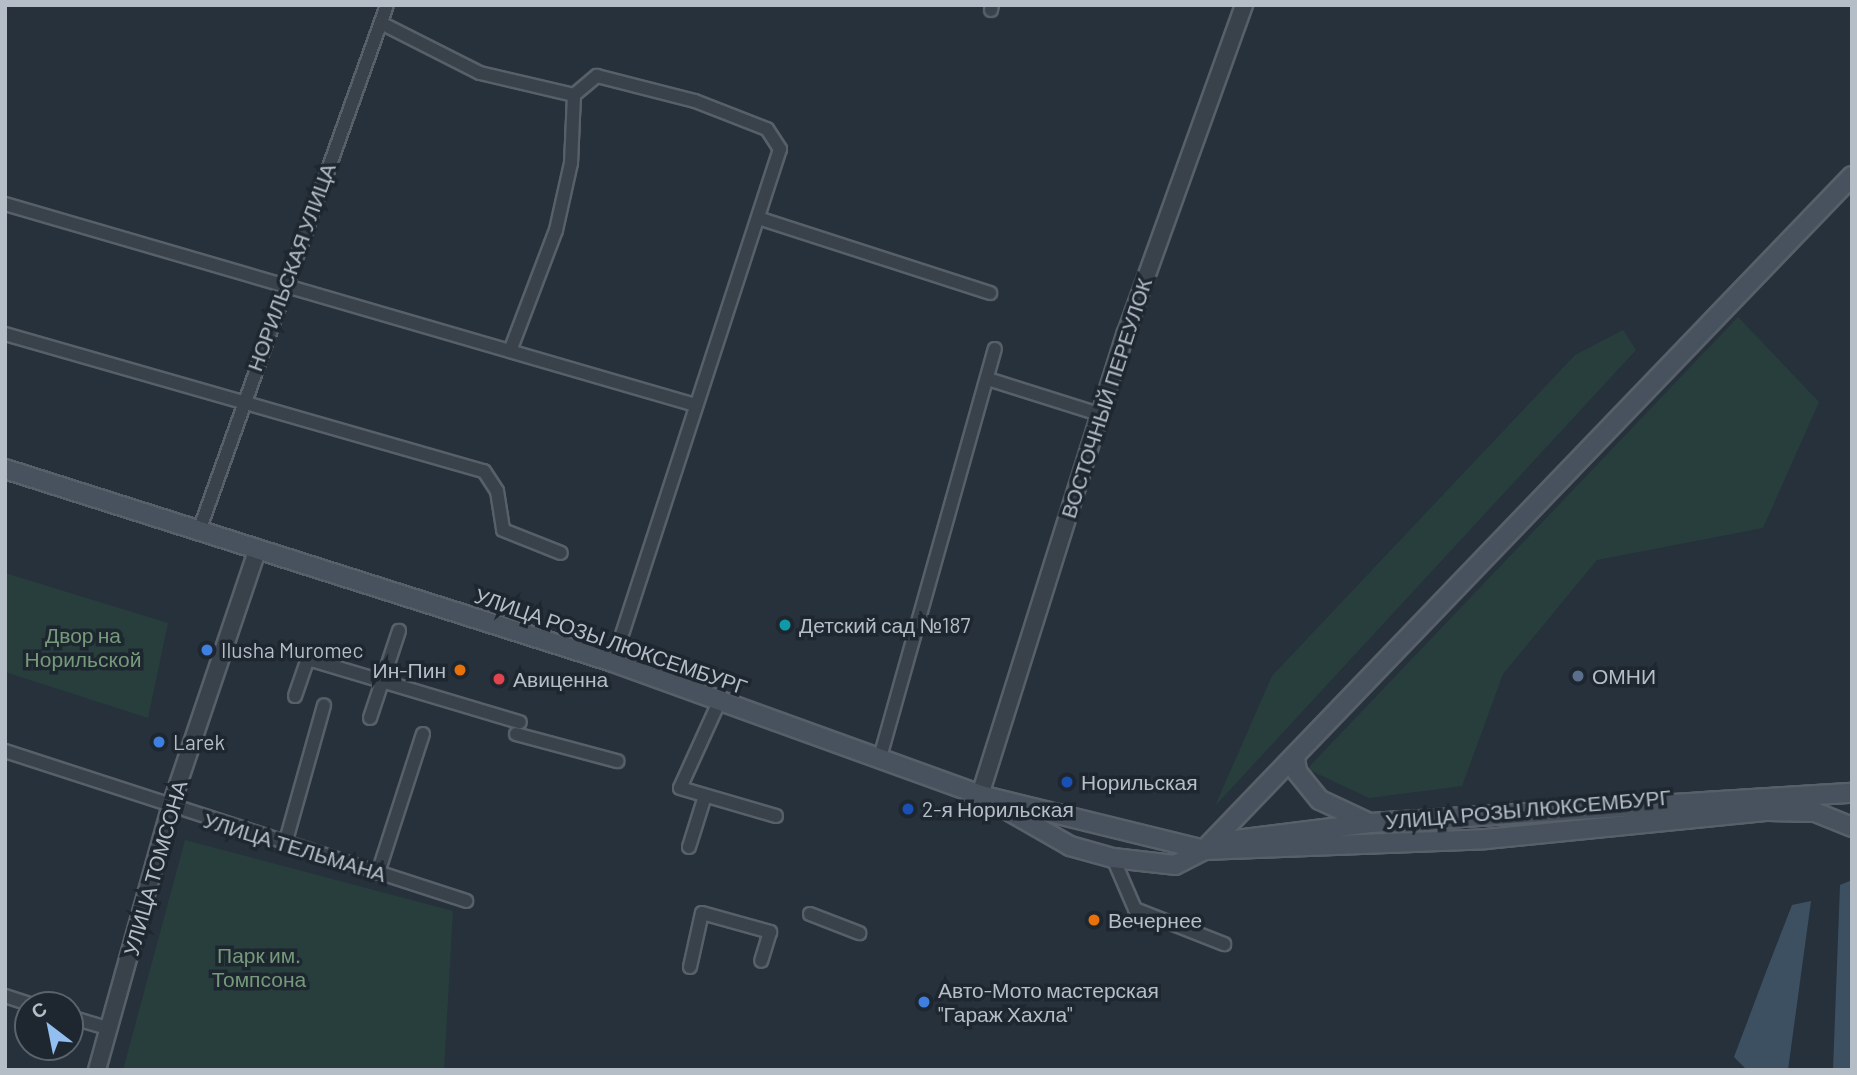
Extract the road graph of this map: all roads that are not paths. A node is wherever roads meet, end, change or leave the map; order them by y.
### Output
1 (387, 5) edge
2 (1244, 5) edge
3 (381, 23) junction
4 (574, 95) junction
5 (1852, 176) edge
6 (5, 204) edge
7 (758, 218) junction
8 (285, 282) junction
9 (990, 293) dead end
10 (5, 334) edge
11 (995, 349) dead end
12 (510, 351) junction
13 (988, 379) junction
14 (242, 400) junction
15 (695, 405) junction
16 (1099, 414) junction
17 (5, 469) edge
18 (199, 531) junction
19 (258, 548) junction
20 (561, 553) dead end
21 (399, 631) dead end
22 (613, 662) junction
23 (382, 681) junction
24 (295, 696) dead end
25 (719, 702) junction
26 (324, 705) dead end
27 (370, 718) dead end
28 (423, 734) dead end
29 (5, 751) edge
30 (1295, 757) junction
31 (617, 761) dead end
32 (879, 761) junction
33 (1852, 793) edge
34 (981, 795) junction
35 (705, 796) junction
36 (1731, 806) junction
37 (170, 808) junction
38 (776, 816) dead end
39 (1485, 816) junction
40 (1370, 823) junction
41 (1852, 827) edge
42 (1486, 839) junction
43 (285, 844) junction
44 (689, 847) dead end
45 (1204, 850) junction
46 (1113, 858) junction
47 (378, 873) junction
48 (466, 901) dead end
49 (810, 914) dead end
50 (859, 933) dead end
51 (1224, 944) dead end
52 (761, 961) dead end
53 (690, 967) dead end
54 (84, 1021) edge
55 (110, 1029) junction
56 (97, 1070) edge

1 - 3 street, НОРИЛЬСКАЯ УЛИЦА
2 - 16 street, ВОСТОЧНЫЙ ПЕРЕУЛОК
3 - 4 street
3 - 8 street, НОРИЛЬСКАЯ УЛИЦА
4 - 7 street
4 - 12 street
5 - 30 main road
6 - 8 street
7 - 9 street
7 - 15 street
8 - 12 street
8 - 14 street, НОРИЛЬСКАЯ УЛИЦА
10 - 14 street
11 - 13 street
12 - 15 street
13 - 16 street
13 - 32 street
14 - 18 street, НОРИЛЬСКАЯ УЛИЦА
14 - 20 street
15 - 22 street
16 - 34 street, ВОСТОЧНЫЙ ПЕРЕУЛОК
17 - 18 main road, УЛИЦА РОЗЫ ЛЮКСЕМБУРГ
18 - 19 main road, УЛИЦА РОЗЫ ЛЮКСЕМБУРГ
19 - 22 main road, УЛИЦА РОЗЫ ЛЮКСЕМБУРГ
19 - 37 street, УЛИЦА ТОМСОНА
21 - 23 street
22 - 25 main road, УЛИЦА РОЗЫ ЛЮКСЕМБУРГ
23 - 24 street
23 - 27 street
23 - 31 street
25 - 32 main road, УЛИЦА РОЗЫ ЛЮКСЕМБУРГ
25 - 35 street
26 - 43 street
28 - 47 street
29 - 37 street, УЛИЦА ТЕЛЬМАНА
30 - 40 main road
30 - 45 main road
32 - 34 main road, УЛИЦА РОЗЫ ЛЮКСЕМБУРГ
33 - 36 main road, УЛИЦА РОЗЫ ЛЮКСЕМБУРГ
34 - 45 main road, УЛИЦА РОЗЫ ЛЮКСЕМБУРГ
34 - 46 main road
35 - 38 street
35 - 44 street
36 - 39 main road, УЛИЦА РОЗЫ ЛЮКСЕМБУРГ
36 - 41 main road, УЛИЦА РОЗЫ ЛЮКСЕМБУРГ
36 - 42 main road, УЛИЦА РОЗЫ ЛЮКСЕМБУРГ
37 - 43 street, УЛИЦА ТЕЛЬМАНА
37 - 55 street, УЛИЦА ТОМСОНА
39 - 40 main road, УЛИЦА РОЗЫ ЛЮКСЕМБУРГ
39 - 42 main road
40 - 45 main road, УЛИЦА РОЗЫ ЛЮКСЕМБУРГ
42 - 45 main road, УЛИЦА РОЗЫ ЛЮКСЕМБУРГ
43 - 47 street, УЛИЦА ТЕЛЬМАНА
45 - 46 main road
46 - 51 street
47 - 48 street, УЛИЦА ТЕЛЬМАНА
49 - 50 street
52 - 53 street
54 - 55 street
55 - 56 street, УЛИЦА ТОМСОНА

